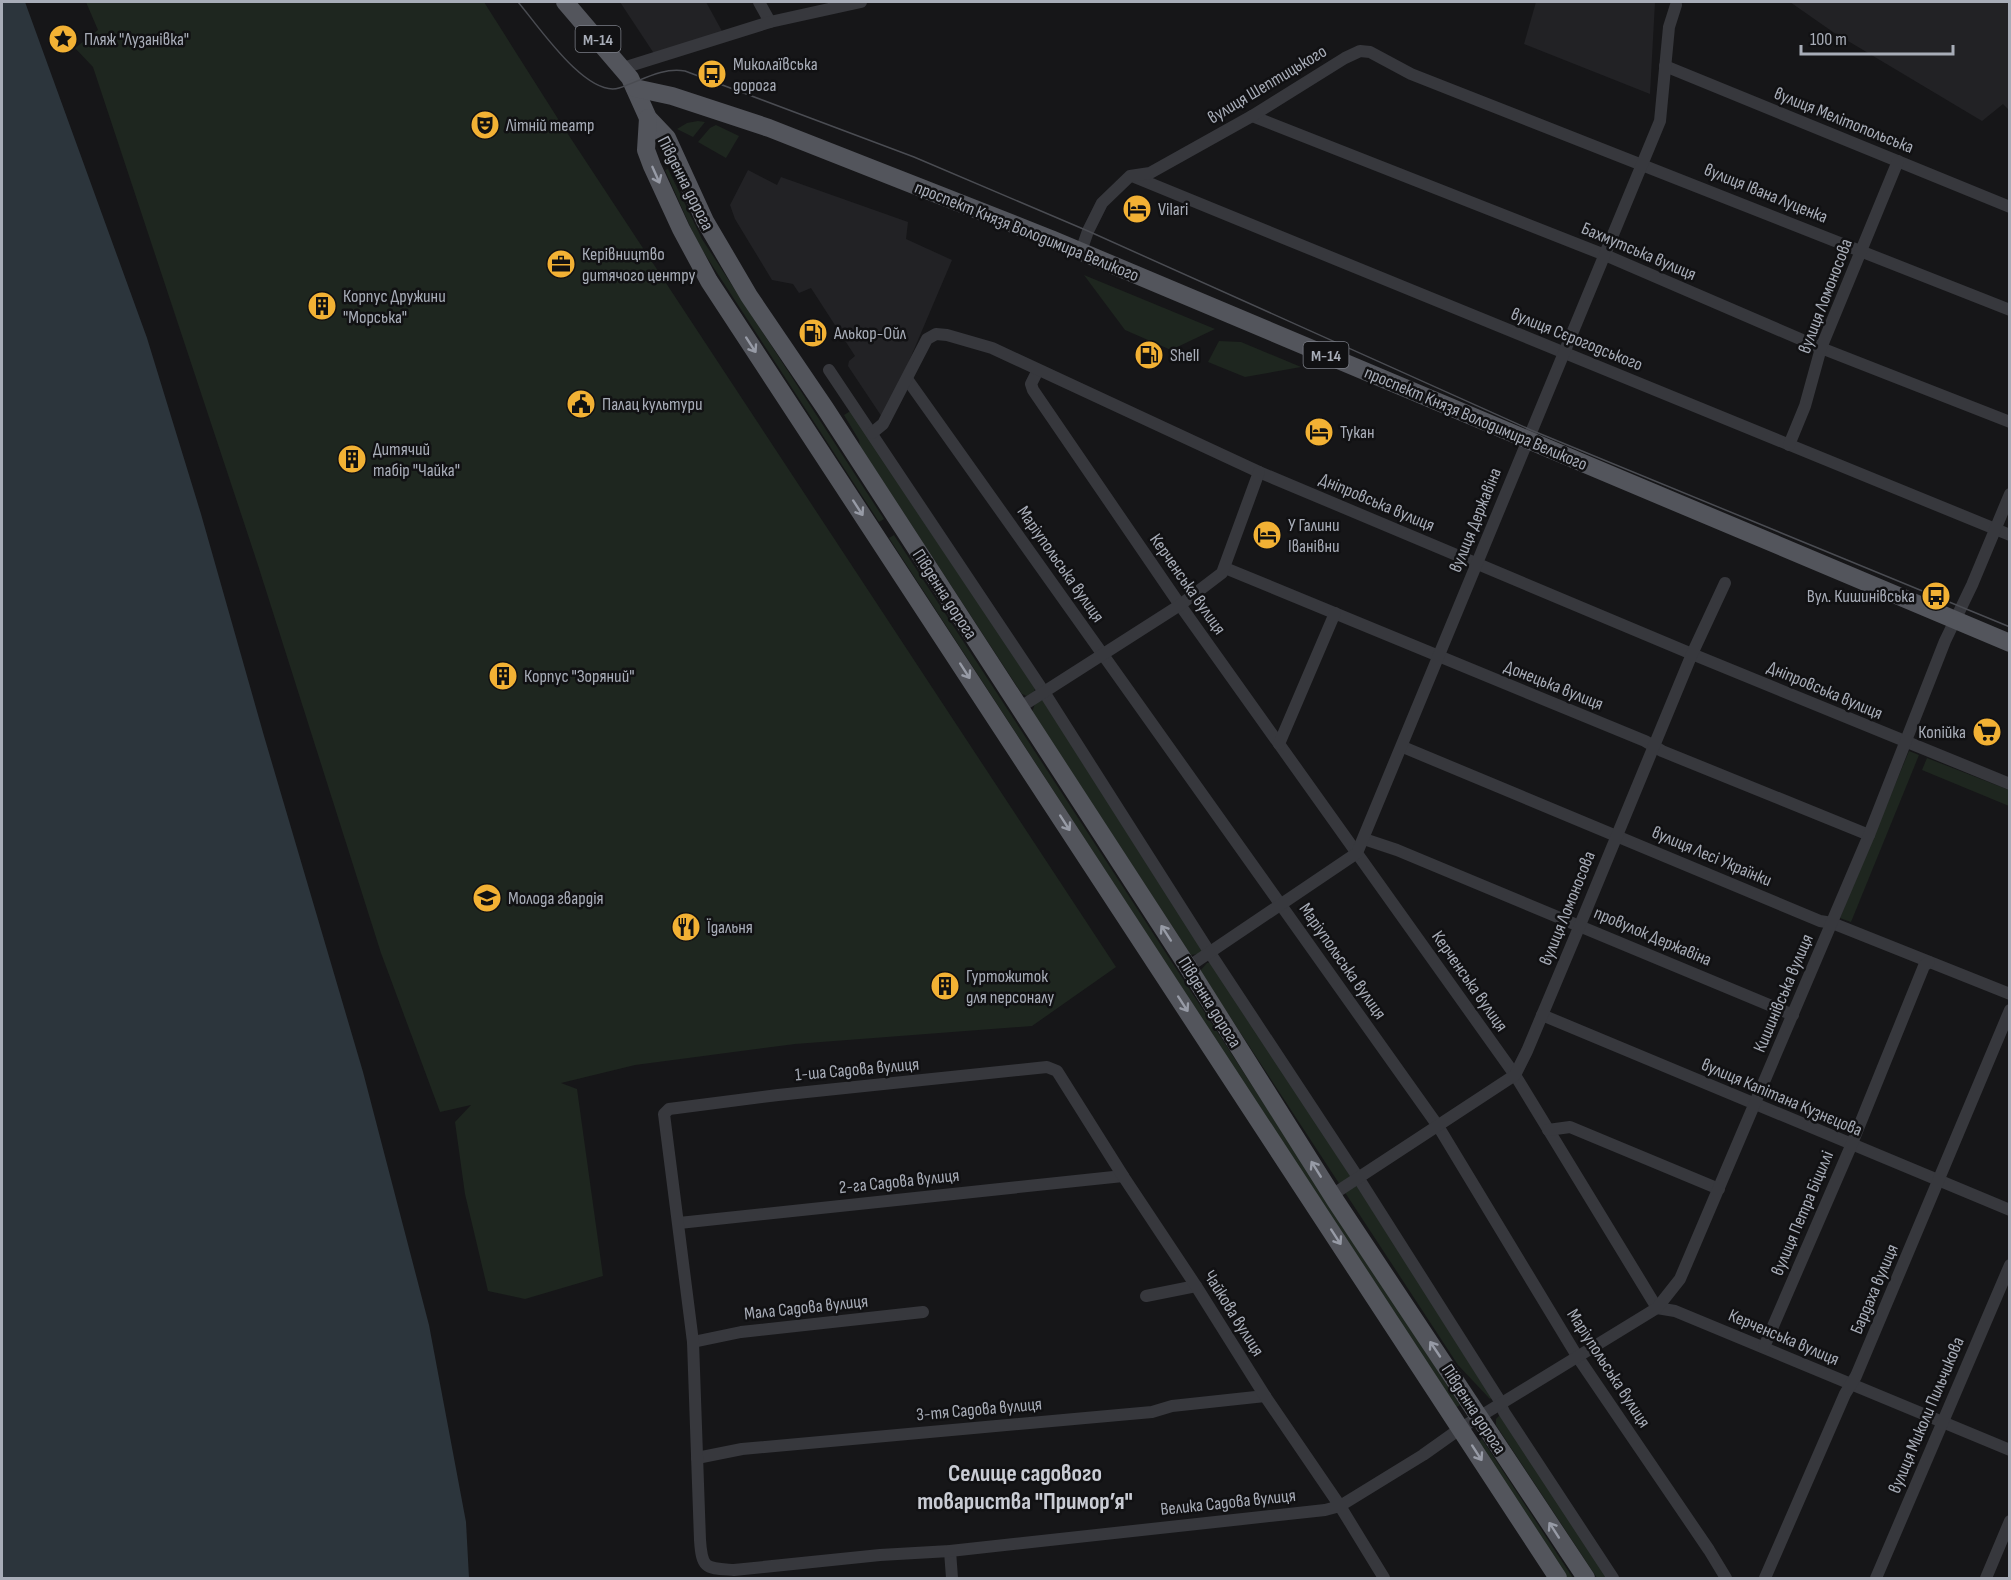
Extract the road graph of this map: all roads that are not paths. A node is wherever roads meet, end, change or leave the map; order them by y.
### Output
1 (565, 2) edge
2 (759, 2) edge
3 (861, 2) edge
4 (1676, 5) dead end
5 (770, 22) junction
6 (1665, 66) junction
7 (623, 68) junction
8 (635, 88) junction
9 (1508, 111) joint
10 (1252, 116) junction
11 (648, 118) junction
12 (1898, 161) junction
13 (1642, 164) junction
14 (1131, 176) junction
15 (2010, 207) edge
16 (1862, 250) junction
17 (1081, 251) junction
18 (1605, 255) junction
19 (2010, 310) edge
20 (1821, 348) junction
21 (1563, 353) junction
22 (830, 370) dead end
23 (1038, 370) junction
24 (908, 379) junction
25 (2010, 422) edge
26 (872, 433) junction
27 (1527, 440) junction
28 (1789, 445) junction
29 (1259, 472) junction
30 (2010, 494) edge
31 (897, 518) junction
32 (1995, 529) junction
33 (874, 532) junction
34 (2010, 535) edge
35 (1477, 563) junction
36 (1225, 568) junction
37 (1725, 583) dead end
38 (1180, 605) junction
39 (1335, 613) junction
40 (1955, 621) junction
41 (2010, 644) edge
42 (1692, 654) junction
43 (1104, 655) junction
44 (1439, 657) junction
45 (1044, 692) junction
46 (1019, 708) junction
47 (1906, 743) junction
48 (1279, 744) junction
49 (1403, 747) junction
50 (1654, 747) junction
51 (2010, 784) edge
52 (1616, 835) junction
53 (1869, 835) junction
54 (1364, 839) junction
55 (1357, 853) junction
56 (1281, 905) junction
57 (1832, 923) junction
58 (1580, 925) junction
59 (1210, 953) junction
60 (1929, 962) junction
61 (1188, 967) junction
62 (2010, 994) edge
63 (2010, 1010) edge
64 (1542, 1015) junction
65 (1793, 1015) junction
66 (1052, 1068) joint
67 (1515, 1075) junction
68 (1756, 1105) junction
69 (1438, 1126) junction
70 (1548, 1130) junction
71 (1851, 1146) junction
72 (1123, 1176) junction
73 (1359, 1179) junction
74 (1939, 1181) junction
75 (1719, 1189) junction
76 (1332, 1195) junction
77 (2010, 1210) edge
78 (679, 1223) junction
79 (2010, 1265) edge
80 (1196, 1286) junction
81 (1146, 1296) dead end
82 (1658, 1308) junction
83 (923, 1312) dead end
84 (693, 1342) junction
85 (1764, 1347) junction
86 (1577, 1356) junction
87 (1850, 1385) junction
88 (1264, 1396) junction
89 (1501, 1405) junction
90 (1480, 1417) junction
91 (1942, 1422) junction
92 (1461, 1428) junction
93 (2010, 1450) edge
94 (697, 1458) junction
95 (1340, 1506) junction
96 (2010, 1521) edge
97 (950, 1551) junction
98 (739, 1574) edge
99 (952, 1578) edge
100 (1384, 1578) edge
101 (1558, 1578) edge
102 (1586, 1578) edge
103 (1613, 1578) edge
104 (1726, 1578) edge
105 (1765, 1578) edge
106 (1876, 1578) edge
107 (1986, 1578) edge

1 - 7 main road, М-14
2 - 5 street
3 - 5 street
4 - 6 street, вулиця Державіна
5 - 7 street
6 - 12 street, вулиця Мелітопольська
6 - 13 street, вулиця Державіна
7 - 8 main road, М-14
8 - 11 main road, М-14
8 - 17 main road, проспект Князя Володимира Великого / М-14
9 - 10 street, вулиця Шептицького
9 - 13 street, вулиця Івана Луценка
10 - 14 street, вулиця Шептицького
10 - 18 street, Бахмутська вулиця
11 - 31 main road, Південна дорога
11 -> 33 main road, Південна дорога
12 - 15 street, вулиця Мелітопольська
12 - 16 street, вулиця Ломоносова
13 - 16 street, вулиця Івана Луценка
13 - 18 street, вулиця Державіна
14 - 17 street, вулиця Шептицького
14 - 21 street, вулиця Сєрогодського
16 - 19 street, вулиця Івана Луценка
16 - 20 street, вулиця Ломоносова
17 - 27 main road, проспект Князя Володимира Великого / М-14
18 - 20 street, Бахмутська вулиця
18 - 21 street, вулиця Державіна
20 - 25 street, Бахмутська вулиця
20 - 28 street, вулиця Ломоносова
21 - 27 street, вулиця Державіна
21 - 28 street, вулиця Сєрогодського
22 - 26 street
23 - 24 street, Дніпровська вулиця
23 - 29 street, Дніпровська вулиця
23 - 38 street, Керченська вулиця
24 - 26 street
24 - 43 street, Маріупольська вулиця
26 - 45 street
27 - 35 street, вулиця Державіна
27 - 40 main road, проспект Князя Володимира Великого / М-14
28 - 32 street, вулиця Сєрогодського
29 - 35 street, Дніпровська вулиця
29 - 36 street
30 - 32 street, Кишинівська вулиця
31 - 33 main road
31 - 46 main road, Південна дорога
32 - 34 street, вулиця Сєрогодського
32 - 40 street, Кишинівська вулиця
33 -> 92 main road, Південна дорога
35 - 42 street, Дніпровська вулиця
35 - 44 street, вулиця Державіна
36 - 38 street
36 - 39 street, Донецька вулиця
37 - 42 street, вулиця Ломоносова
38 - 43 street
38 - 48 street, Керченська вулиця
39 - 44 street, Донецька вулиця
39 - 48 street
40 - 41 main road, проспект Князя Володимира Великого / М-14
40 - 47 street, Кишинівська вулиця
42 - 47 street, Дніпровська вулиця
42 - 50 street, вулиця Ломоносова
43 - 45 street
43 - 56 street, Маріупольська вулиця
44 - 49 street, вулиця Державіна
44 - 50 street, Донецька вулиця
45 - 46 street
45 - 59 street
61 -> 46 main road, Південна дорога
47 - 51 street, Дніпровська вулиця
47 - 53 street, Кишинівська вулиця
48 - 55 street, Керченська вулиця
49 - 52 street, вулиця Лесі Українки
49 - 54 street, вулиця Державіна
50 - 52 street, вулиця Ломоносова
50 - 53 street, Донецька вулиця
52 - 57 street, вулиця Лесі Українки
52 - 58 street, вулиця Ломоносова
53 - 57 street, Кишинівська вулиця
54 - 55 street, вулиця Державіна
54 - 58 street, провулок Державіна
55 - 56 street, вулиця Державіна
55 - 67 street, Керченська вулиця
56 - 59 street, вулиця Державіна
56 - 69 street, Маріупольська вулиця
57 - 60 street, вулиця Лесі Українки
57 - 65 street, Кишинівська вулиця
58 - 64 street, вулиця Ломоносова
58 - 65 street, провулок Державіна
59 - 61 street, вулиця Державіна
59 - 73 street
60 - 62 street, вулиця Лесі Українки
60 - 71 street, вулиця Петра Біциллі
76 -> 61 main road, Південна дорога
63 - 74 street, Бардаха вулиця
64 - 67 street, вулиця Ломоносова
64 - 68 street, вулиця Капітана Кузнєцова
65 - 68 street, Кишинівська вулиця
66 - 72 street, Чайкова вулиця
66 - 78 street, 1-ша Садова вулиця
67 - 69 street
67 - 70 street, Керченська вулиця
68 - 71 street, вулиця Капітана Кузнєцова
68 - 75 street, Кишинівська вулиця
69 - 73 street
69 - 86 street, Маріупольська вулиця
70 - 75 street
70 - 82 street, Керченська вулиця
71 - 74 street, вулиця Капітана Кузнєцова
71 - 85 street, вулиця Петра Біциллі
72 - 78 street, 2-га Садова вулиця
72 - 80 street, Чайкова вулиця
73 - 76 street
73 - 89 street
74 - 77 street, вулиця Капітана Кузнєцова
74 - 87 street, Бардаха вулиця
75 - 82 street, Кишинівська вулиця
90 -> 76 main road, Південна дорога
78 - 84 street
79 - 91 street, вулиця Миколи Пильчикова
80 - 81 street
80 - 88 street, Чайкова вулиця
82 - 85 street, Керченська вулиця
82 - 86 street, Кишинівська вулиця
83 - 84 street, Мала Садова вулиця
84 - 94 street
85 - 87 street, Керченська вулиця
86 - 89 street, Кишинівська вулиця
86 - 104 street, Маріупольська вулиця
87 - 91 street, Керченська вулиця
87 - 105 street, Бардаха вулиця
88 - 94 street, 3-тя Садова вулиця
88 - 95 street, Чайкова вулиця
89 - 90 street, Кишинівська вулиця
89 - 103 street
90 - 92 street, Велика Садова вулиця
102 -> 90 main road, Південна дорога
91 - 93 street, Керченська вулиця
91 - 106 street, вулиця Миколи Пильчикова
92 - 95 street, Велика Садова вулиця
92 -> 101 main road, Південна дорога
94 - 98 street, Велика Садова вулиця
95 - 97 street, Велика Садова вулиця
95 - 100 street, Чайкова вулиця
96 - 107 street
97 - 98 street, Велика Садова вулиця
97 - 99 street

